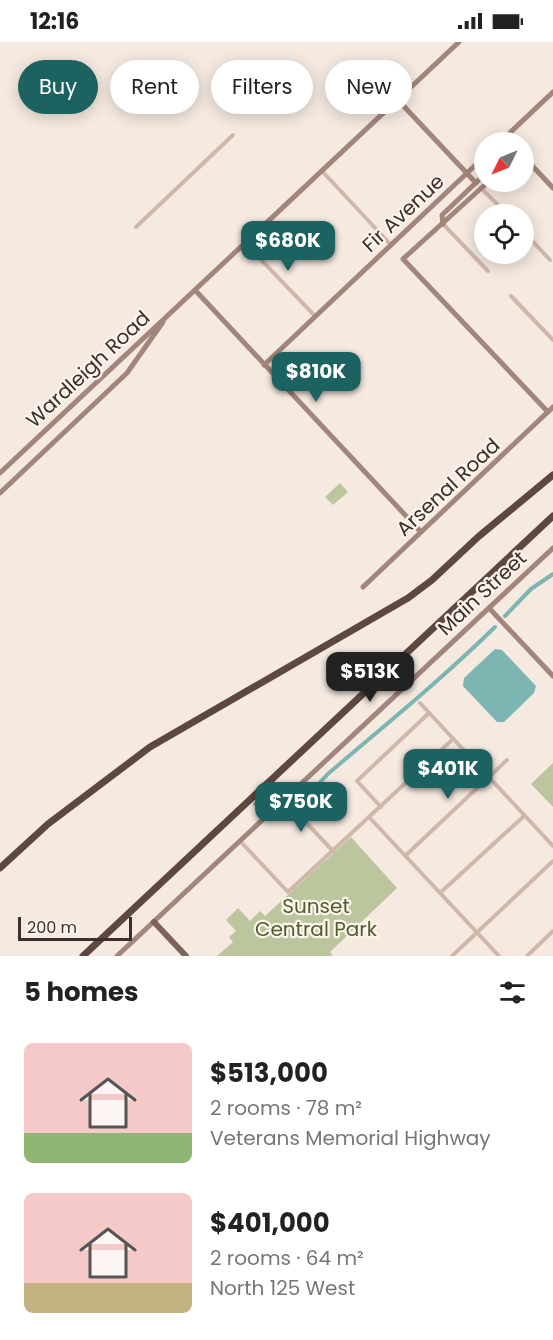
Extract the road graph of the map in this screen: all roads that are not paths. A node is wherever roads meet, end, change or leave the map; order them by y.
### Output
1 (459, 42) edge
2 (412, 85) edge
3 (553, 92) edge
4 (381, 114) edge
5 (411, 114) edge
6 (511, 132) edge
7 (233, 135) dead end
8 (474, 166) edge
9 (534, 168) edge
10 (321, 170) junction
11 (467, 173) junction
12 (474, 181) edge
13 (474, 185) edge
14 (553, 188) edge
15 (477, 192) edge
16 (485, 192) edge
17 (497, 204) edge
18 (443, 224) junction
19 (136, 227) dead end
20 (245, 243) junction
21 (534, 243) edge
22 (392, 245) junction
23 (550, 260) dead end
24 (488, 272) dead end
25 (195, 290) junction
26 (511, 296) dead end
27 (171, 312) junction
28 (315, 316) junction
29 (553, 340) edge
30 (264, 365) junction
31 (551, 410) edge
32 (0, 473) edge
33 (553, 475) edge
34 (0, 493) edge
35 (553, 516) edge
36 (421, 532) junction
37 (553, 548) edge
38 (363, 587) dead end
39 (489, 608) junction
40 (553, 676) edge
41 (420, 704) dead end
42 (429, 713) junction
43 (453, 739) junction
44 (507, 760) dead end
45 (488, 777) junction
46 (275, 807) junction
47 (381, 807) junction
48 (524, 816) junction
49 (369, 818) junction
50 (240, 841) junction
51 (553, 846) edge
52 (333, 851) junction
53 (405, 855) junction
54 (553, 861) edge
55 (0, 868) edge
56 (440, 893) junction
57 (154, 922) junction
58 (553, 931) edge
59 (477, 933) junction
60 (83, 956) edge
61 (117, 956) edge
62 (186, 956) edge
63 (452, 956) edge
64 (499, 956) edge
65 (527, 956) edge

1 - 2 street, Wardleigh Road
3 - 6 street
4 - 10 street, Wardleigh Road
5 - 11 street
7 - 19 street
8 - 11 street, Fir Avenue
9 - 14 street
10 - 20 street, Wardleigh Road
10 - 22 street
11 - 12 street
11 - 22 street, Fir Avenue
13 - 18 street
15 - 18 street
16 - 17 street
18 - 24 street
18 - 31 street
20 - 25 street, Wardleigh Road
20 - 28 street
21 - 23 street
22 - 28 street, Fir Avenue
25 - 27 street, Wardleigh Road
25 - 30 street
26 - 29 street
27 - 32 street, Wardleigh Road
27 - 34 street, Wardleigh Road
28 - 30 street, Fir Avenue
30 - 36 street
31 - 36 street, Arsenal Road
33 - 55 highway
35 - 60 highway
36 - 38 street, Arsenal Road
37 - 39 street, Main Street
39 - 40 street
39 - 46 street, Main Street
41 - 42 street
42 - 43 street
42 - 47 street
43 - 45 street
43 - 47 street
44 - 45 street
45 - 48 street
45 - 53 street
46 - 50 street, Main Street
46 - 52 street
47 - 49 street
48 - 51 street
48 - 56 street
49 - 52 street
49 - 53 street
50 - 52 street
50 - 57 street, Main Street
53 - 56 street
54 - 59 street
56 - 59 street
57 - 61 street, Main Street
57 - 62 main road
58 - 65 street
59 - 63 street
59 - 64 street

